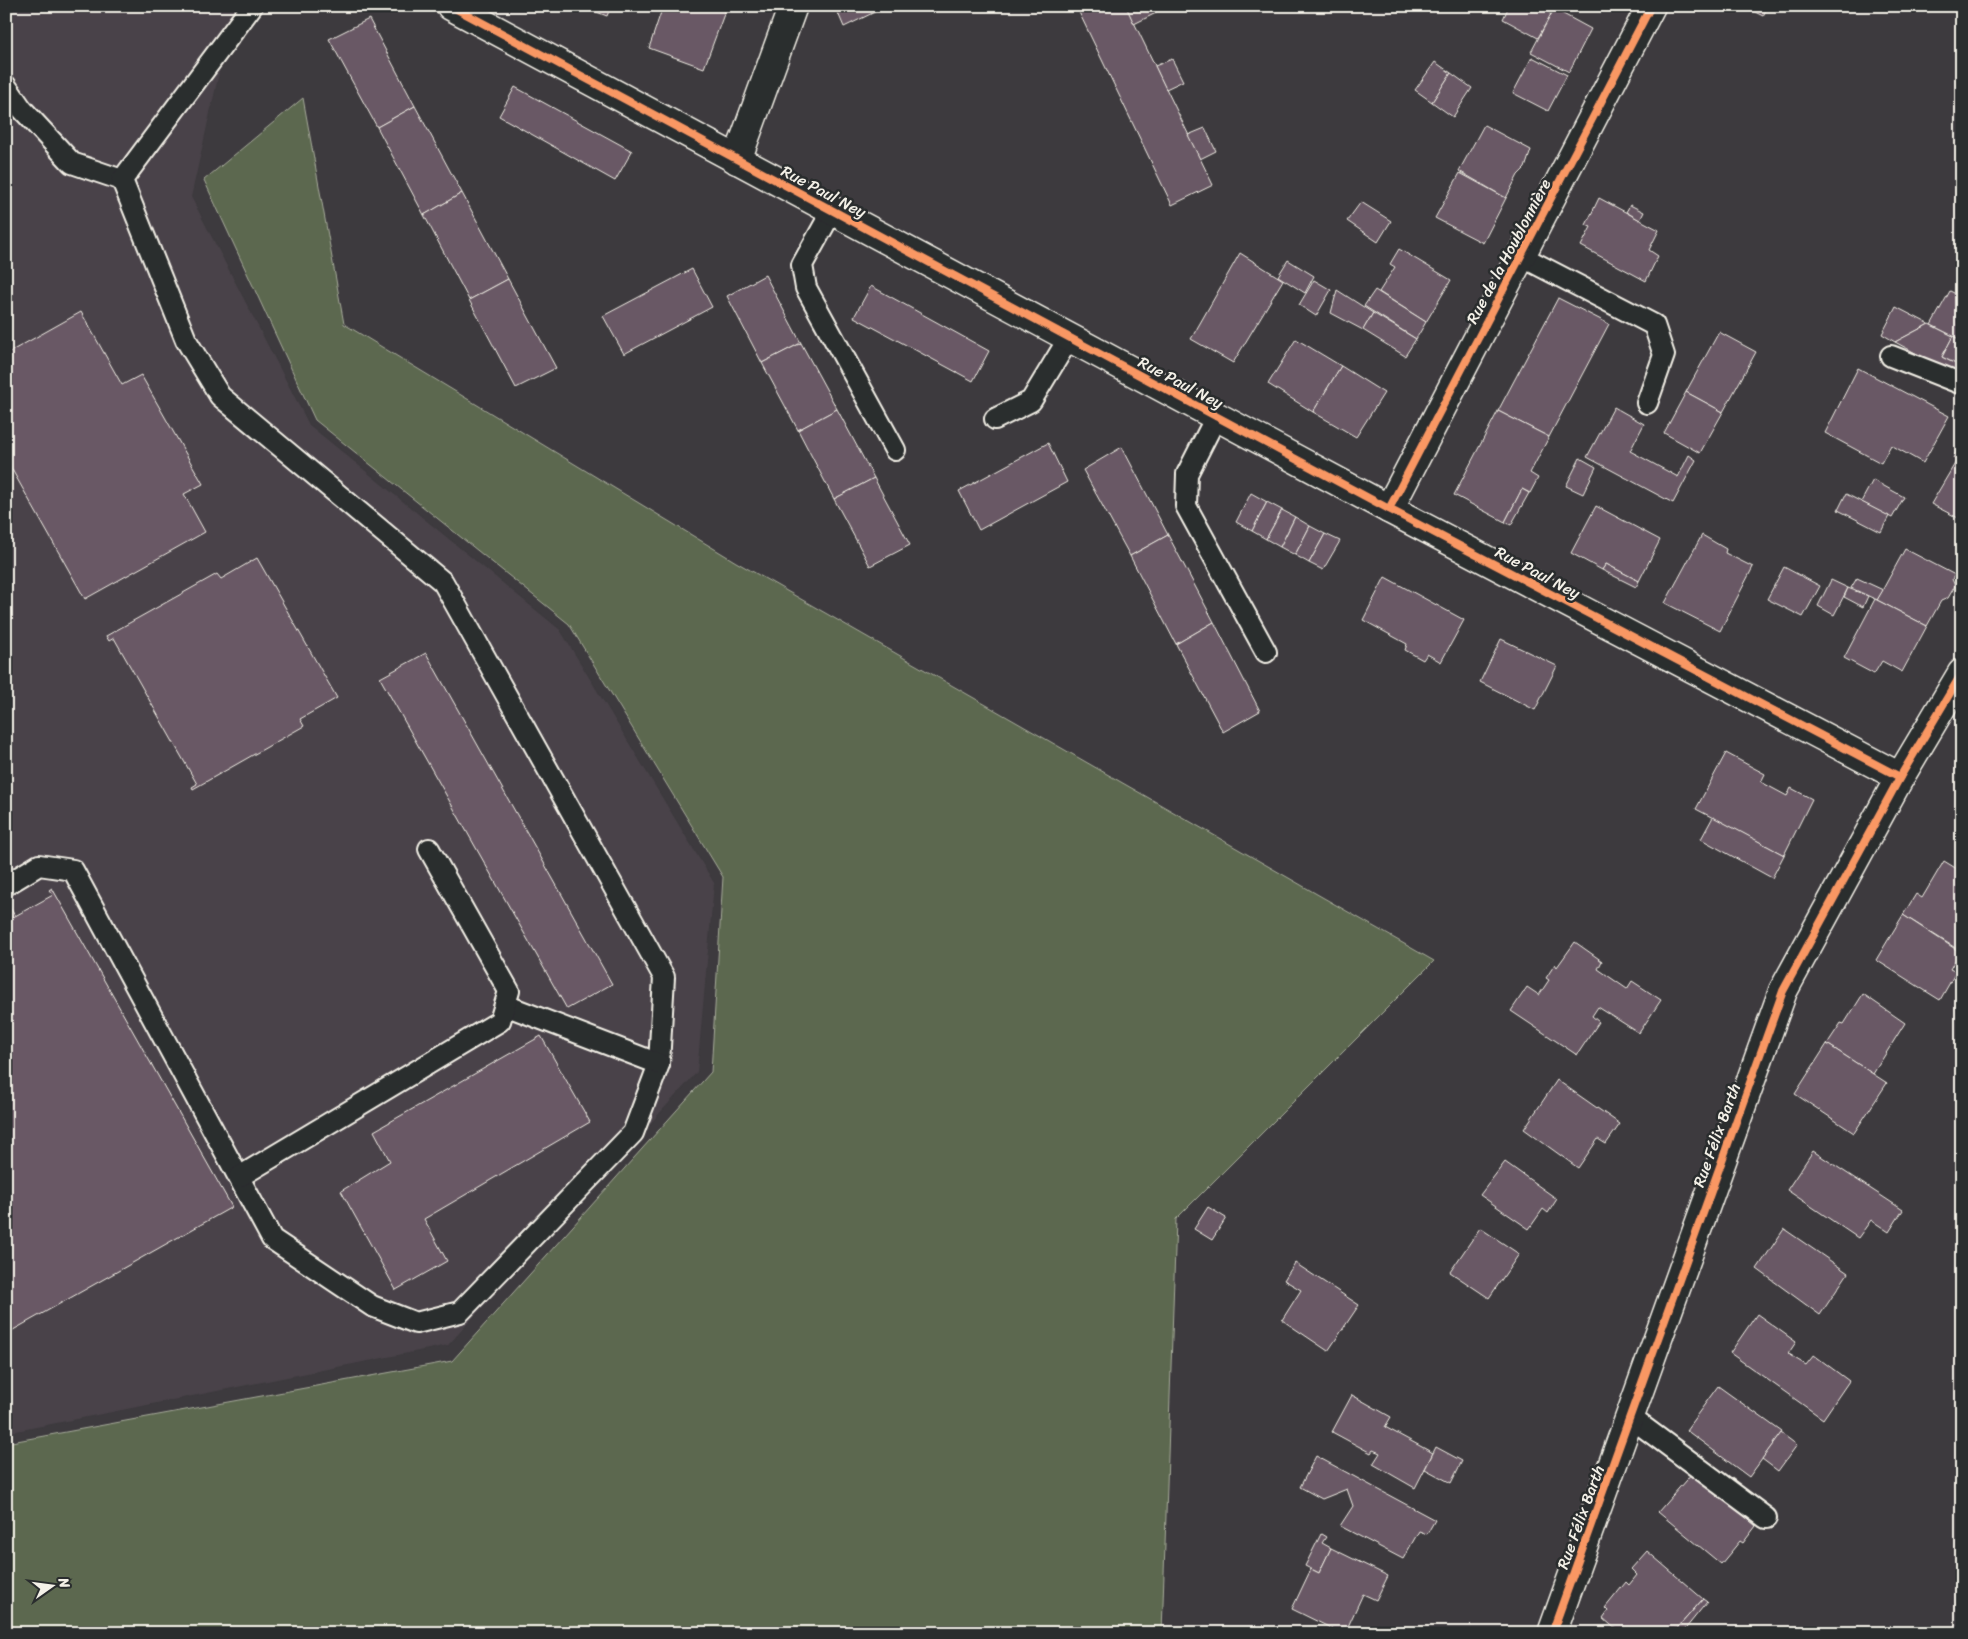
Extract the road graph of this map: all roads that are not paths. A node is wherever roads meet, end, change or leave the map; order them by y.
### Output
1 (252, 6) edge
2 (451, 6) edge
3 (793, 6) edge
4 (1651, 6) edge
5 (6, 86) edge
6 (737, 160) junction
7 (122, 180) junction
8 (832, 211) junction
9 (1521, 256) junction
10 (1069, 338) junction
11 (1891, 356) dead end
12 (1962, 384) edge
13 (1647, 403) dead end
14 (1216, 417) junction
15 (995, 419) dead end
16 (895, 450) dead end
17 (1389, 509) junction
18 (1266, 652) dead end
19 (1962, 673) edge
20 (1900, 777) junction
21 (429, 849) dead end
22 (6, 885) edge
23 (505, 1005) junction
24 (659, 1064) junction
25 (238, 1177) junction
26 (1630, 1417) junction
27 (1766, 1518) dead end
28 (1552, 1633) edge

1 - 7 lane
2 - 6 street, Rue Paul Ney
3 - 6 street
4 - 9 street, Rue de la Houblonnière
5 - 7 lane
6 - 8 street, Rue Paul Ney
7 - 24 lane
8 - 10 street, Rue Paul Ney
8 - 16 lane
9 - 13 lane
9 - 17 street, Rue de la Houblonnière
10 - 14 street, Rue Paul Ney
10 - 15 lane
11 - 12 lane
14 - 17 street, Rue Paul Ney
14 - 18 lane
17 - 20 street, Rue Paul Ney
19 - 20 street, Rue Félix Barth
20 - 26 street, Rue Félix Barth
21 - 23 lane
22 - 25 lane
23 - 24 lane
23 - 25 lane
24 - 25 lane
26 - 27 lane
26 - 28 street, Rue Félix Barth

